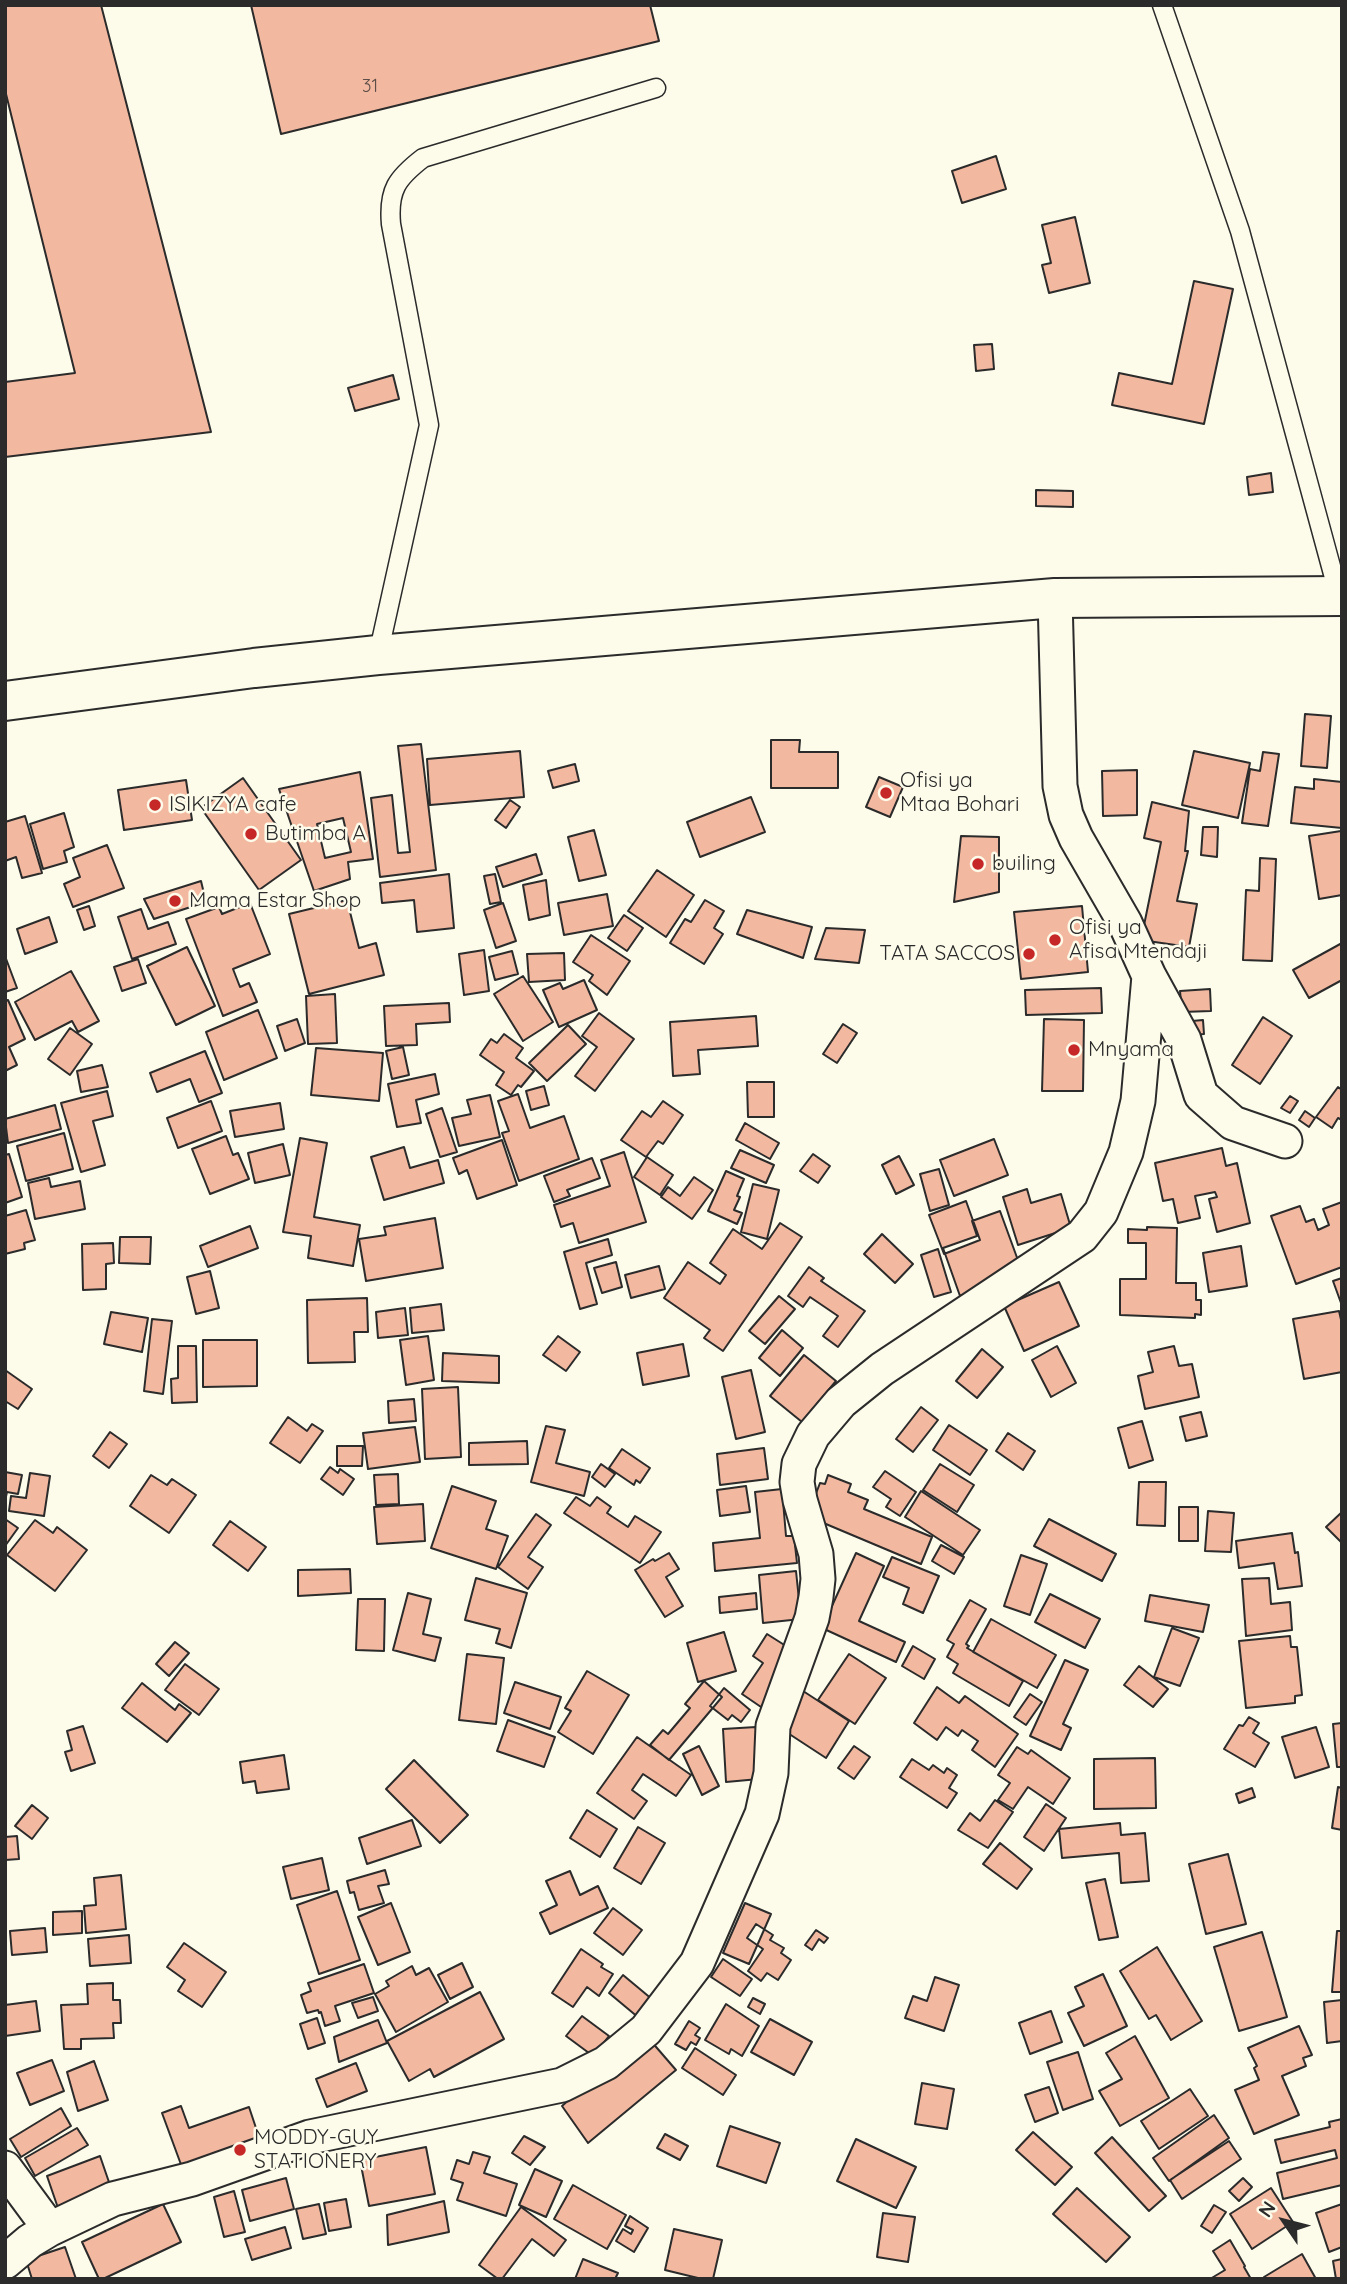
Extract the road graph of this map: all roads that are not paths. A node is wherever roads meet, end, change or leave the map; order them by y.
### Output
1 (1162, 5) edge
2 (656, 88) dead end
3 (1340, 596) edge
4 (1055, 598) junction
5 (378, 655) junction
6 (5, 701) edge
7 (1149, 976) junction
8 (1285, 1141) dead end
9 (5, 2168) edge
10 (50, 2229) junction
11 (5, 2262) edge

1 - 3 lane
2 - 5 lane
3 - 4 highway
4 - 5 highway
4 - 7 street
5 - 6 highway
7 - 8 street
7 - 10 street
9 - 10 street
10 - 11 street

